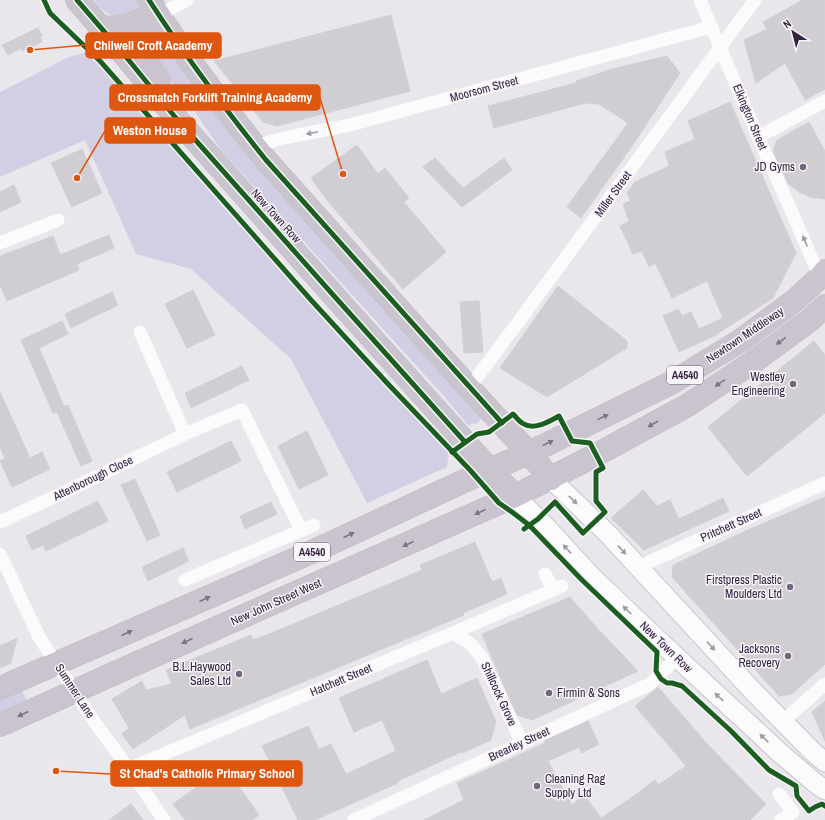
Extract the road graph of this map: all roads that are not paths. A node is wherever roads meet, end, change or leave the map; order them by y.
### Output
1 (77, 0) edge
2 (187, 0) edge
3 (700, 0) edge
4 (755, 0) edge
5 (159, 5) edge
6 (100, 27) junction
7 (711, 27) junction
8 (720, 48) junction
9 (825, 101) edge
10 (758, 137) junction
11 (255, 146) junction
12 (213, 160) junction
13 (58, 220) dead end
14 (0, 243) edge
15 (823, 275) edge
16 (825, 306) edge
17 (140, 332) dead end
18 (469, 388) junction
19 (185, 434) junction
20 (529, 453) junction
21 (490, 470) junction
22 (551, 478) junction
23 (825, 483) edge
24 (515, 496) junction
25 (0, 522) edge
26 (314, 525) dead end
27 (301, 530) junction
28 (0, 554) edge
29 (638, 567) junction
30 (545, 574) dead end
31 (185, 580) dead end
32 (453, 633) junction
33 (677, 658) junction
34 (56, 663) junction
35 (825, 684) edge
36 (0, 688) edge
37 (75, 691) junction
38 (783, 721) junction
39 (0, 725) edge
40 (522, 743) junction
41 (825, 762) edge
42 (128, 769) junction
43 (825, 790) edge
44 (779, 794) dead end
45 (164, 820) edge
46 (354, 820) edge
47 (781, 820) edge

1 - 6 highway, New Town Row
2 - 5 street
3 - 7 street, Elkington Street
4 - 8 street, Miller Street
5 - 6 highway
5 - 11 highway
5 - 12 highway
6 - 12 highway, New Town Row
7 - 8 street, Elkington Street
7 -> 11 street, Moorsom Street
8 - 10 street, Elkington Street
8 - 18 street, Miller Street
9 - 10 street
15 -> 10 street, Elkington Street
11 - 18 highway
12 - 21 highway, New Town Row
13 - 14 street
20 -> 15 highway, Newtown Middleway / A4540
16 -> 22 highway, Newtown Middleway / A4540
17 - 19 street
18 - 20 highway
19 - 25 street, Attenborough Close
19 - 27 street, Attenborough Close
20 - 21 highway, A4540
20 - 22 highway
21 - 24 highway, New Town Row
34 -> 21 highway, A4540
22 - 24 highway, New John Street West / A4540
22 -> 29 main road
23 - 29 street, Pritchett Street
33 -> 24 main road, New Town Row
24 -> 37 highway, New John Street West / A4540
26 - 27 street
27 - 31 street
28 - 34 street, Summer Lane
29 -> 38 main road
30 - 32 street, Hatchett Street
32 - 40 street, Shillcock Grove
32 - 42 street, Hatchett Street
33 - 40 street, Brearley Street
43 -> 33 main road, New Town Row
34 - 36 highway, A4540
34 - 37 street, Summer Lane
35 - 38 street
37 -> 39 highway, New John Street West / A4540
37 - 42 street, Summer Lane
38 - 41 main road
38 - 43 main road
40 - 46 street, Brearley Street
42 - 45 street, Summer Lane
44 - 47 street

